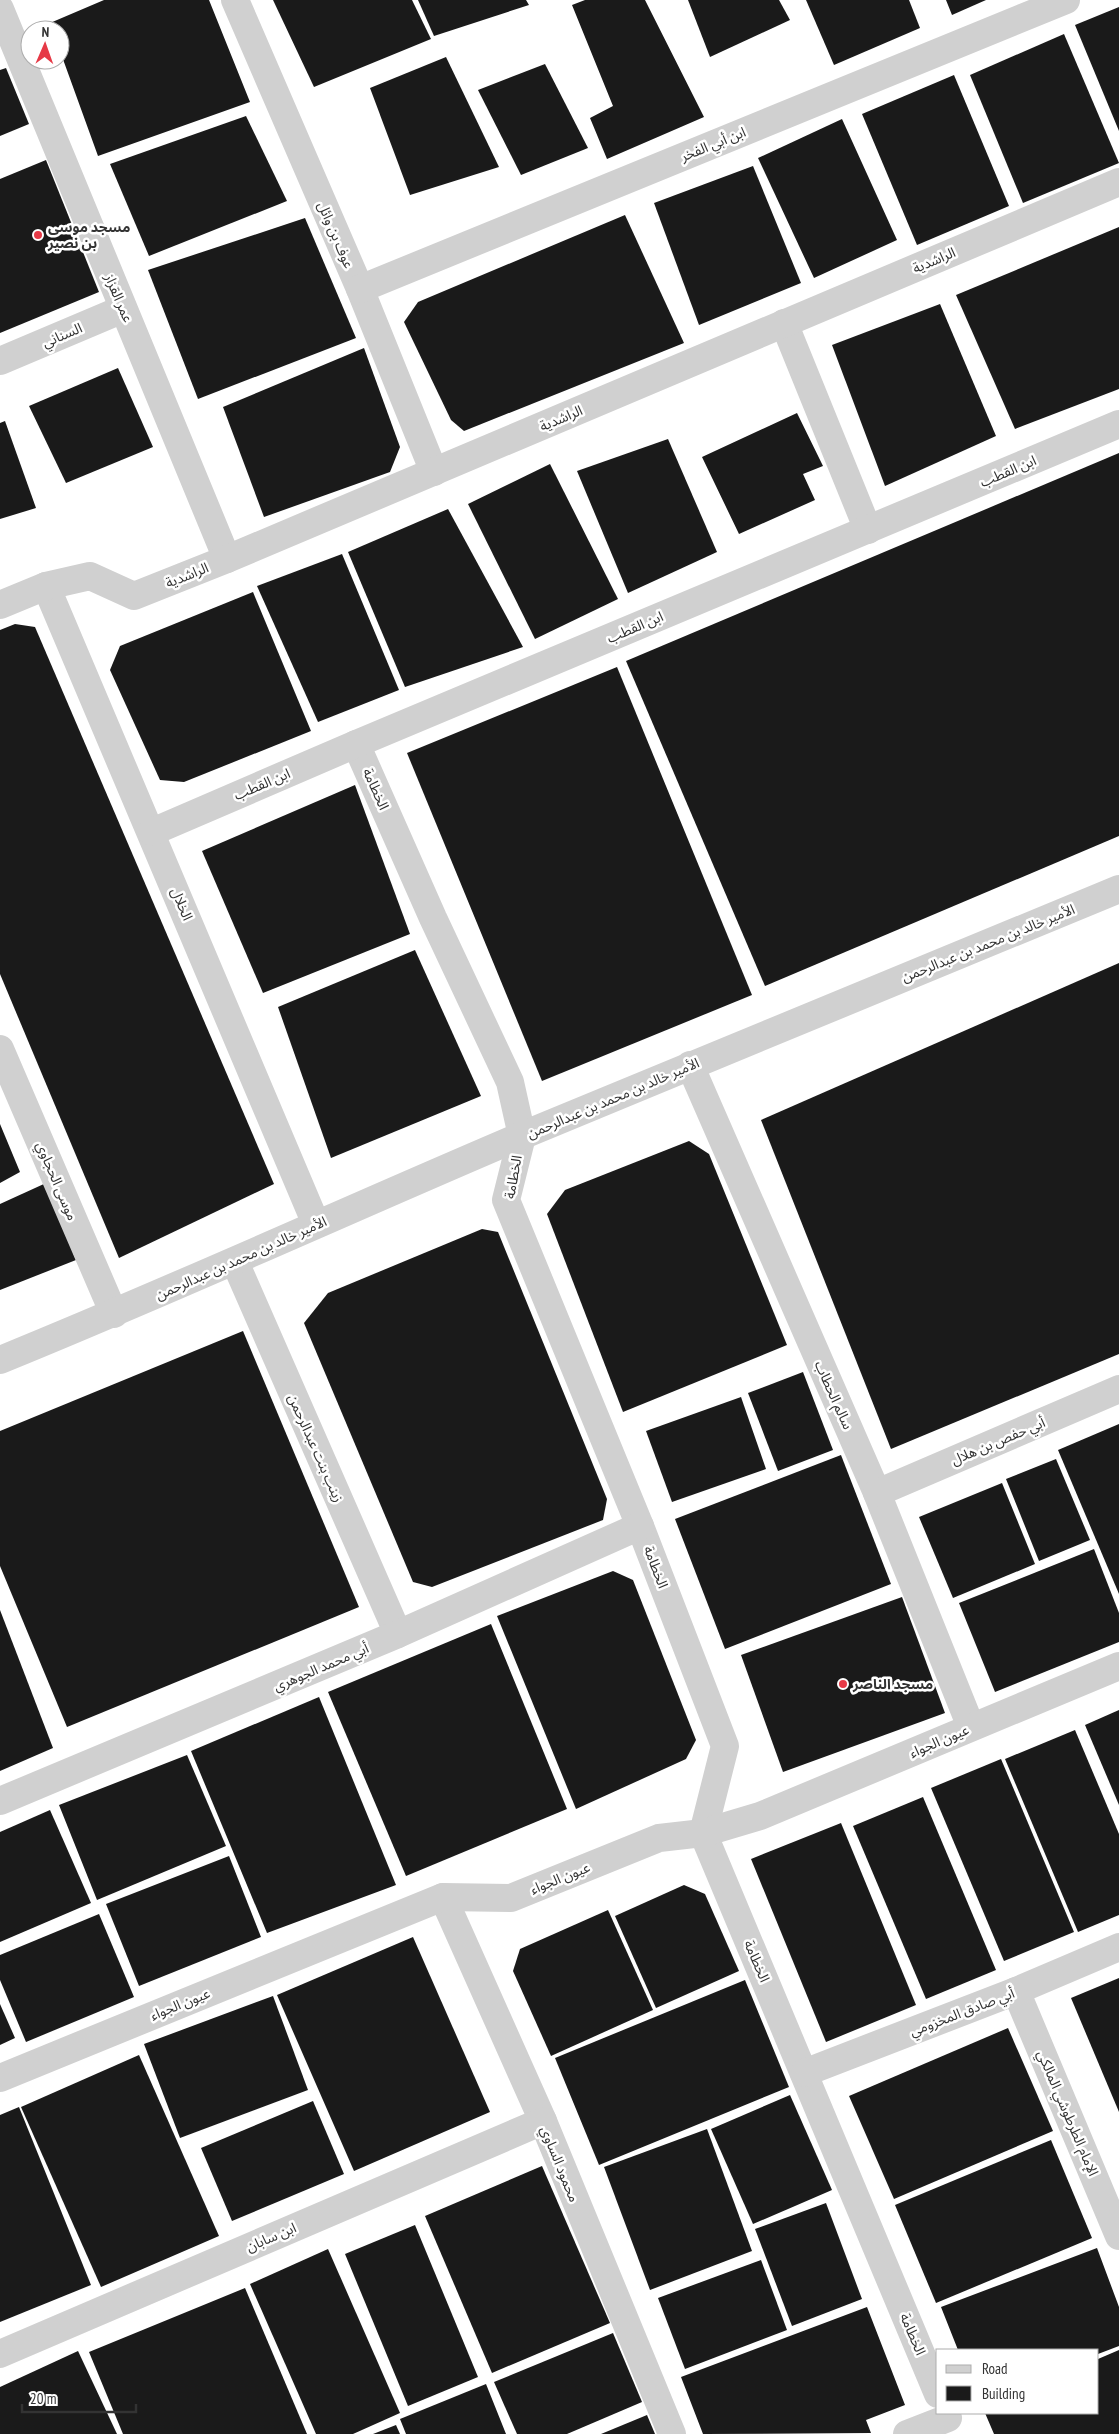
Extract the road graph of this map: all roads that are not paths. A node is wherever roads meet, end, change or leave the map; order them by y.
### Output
1 (235, 0) edge
2 (1066, 0) edge
3 (0, 10) edge
4 (1119, 182) edge
5 (360, 289) junction
6 (123, 309) junction
7 (784, 323) junction
8 (0, 361) edge
9 (1119, 424) edge
10 (434, 472) junction
11 (868, 530) junction
12 (227, 559) junction
13 (46, 586) junction
14 (0, 606) edge
15 (356, 744) junction
16 (152, 832) junction
17 (1119, 889) edge
18 (0, 1049) edge
19 (690, 1065) junction
20 (522, 1136) junction
21 (316, 1224) junction
22 (235, 1262) junction
23 (114, 1314) junction
24 (0, 1360) edge
25 (1119, 1389) edge
26 (877, 1493) junction
27 (640, 1526) junction
28 (398, 1634) junction
29 (1119, 1666) edge
30 (971, 1728) junction
31 (0, 1802) edge
32 (703, 1833) junction
33 (443, 1897) junction
34 (1119, 1948) edge
35 (1016, 1991) junction
36 (804, 2073) junction
37 (0, 2078) edge
38 (543, 2121) junction
39 (1119, 2236) edge
40 (0, 2354) edge
41 (936, 2388) edge
42 (947, 2414) edge
43 (672, 2434) edge
44 (907, 2434) edge

1 - 5 street, عوف بن وائل
2 - 5 street, ابن أبي الفخر
3 - 6 street, عمر القزاز
4 - 7 street, الراشدية
5 - 10 street, عوف بن وائل
6 - 8 street, السناني
6 - 12 street, عمر القزاز
7 - 10 street, الراشدية
7 - 11 street
9 - 11 street, ابن القطب
10 - 12 street, الراشدية
11 - 15 street, ابن القطب
12 - 13 street, الراشدية
13 - 14 street, الراشدية
13 - 16 street, الخلال
15 - 16 street, ابن القطب
15 - 20 street, الخطامة
16 - 21 street, الخلال
17 - 19 street, الأمير خالد بن محمد بن عبدالرحمن
18 - 23 street, موسى الحجاوي
19 - 20 street, الأمير خالد بن محمد بن عبدالرحمن
19 - 26 street, سالم الحطاب
20 - 21 street, الأمير خالد بن محمد بن عبدالرحمن
20 - 27 street, الخطامة
21 - 22 street, الأمير خالد بن محمد بن عبدالرحمن
22 - 23 street, الأمير خالد بن محمد بن عبدالرحمن
22 - 28 street, زينب بنت عبدالرحمن
23 - 24 street, الأمير خالد بن محمد بن عبدالرحمن
25 - 26 street, أبي حفص بن هلال
26 - 30 street, سالم الحطاب
27 - 28 street, أبي محمد الجوهري
27 - 32 street, الخطامة
28 - 31 street, أبي محمد الجوهري
29 - 30 street, عيون الجواء
30 - 32 street, عيون الجواء
32 - 33 street, عيون الجواء
32 - 36 street, الخطامة
33 - 37 street, عيون الجواء
33 - 38 street, محمود الساوي
34 - 35 street, أبي صادق المخزومي
35 - 36 street, أبي صادق المخزومي
35 - 39 street, الإمام الطرطوشي المالكي
36 - 41 street, الخطامة
38 - 40 street, ابن سابان
38 - 43 street, محمود الساوي
42 - 44 street

